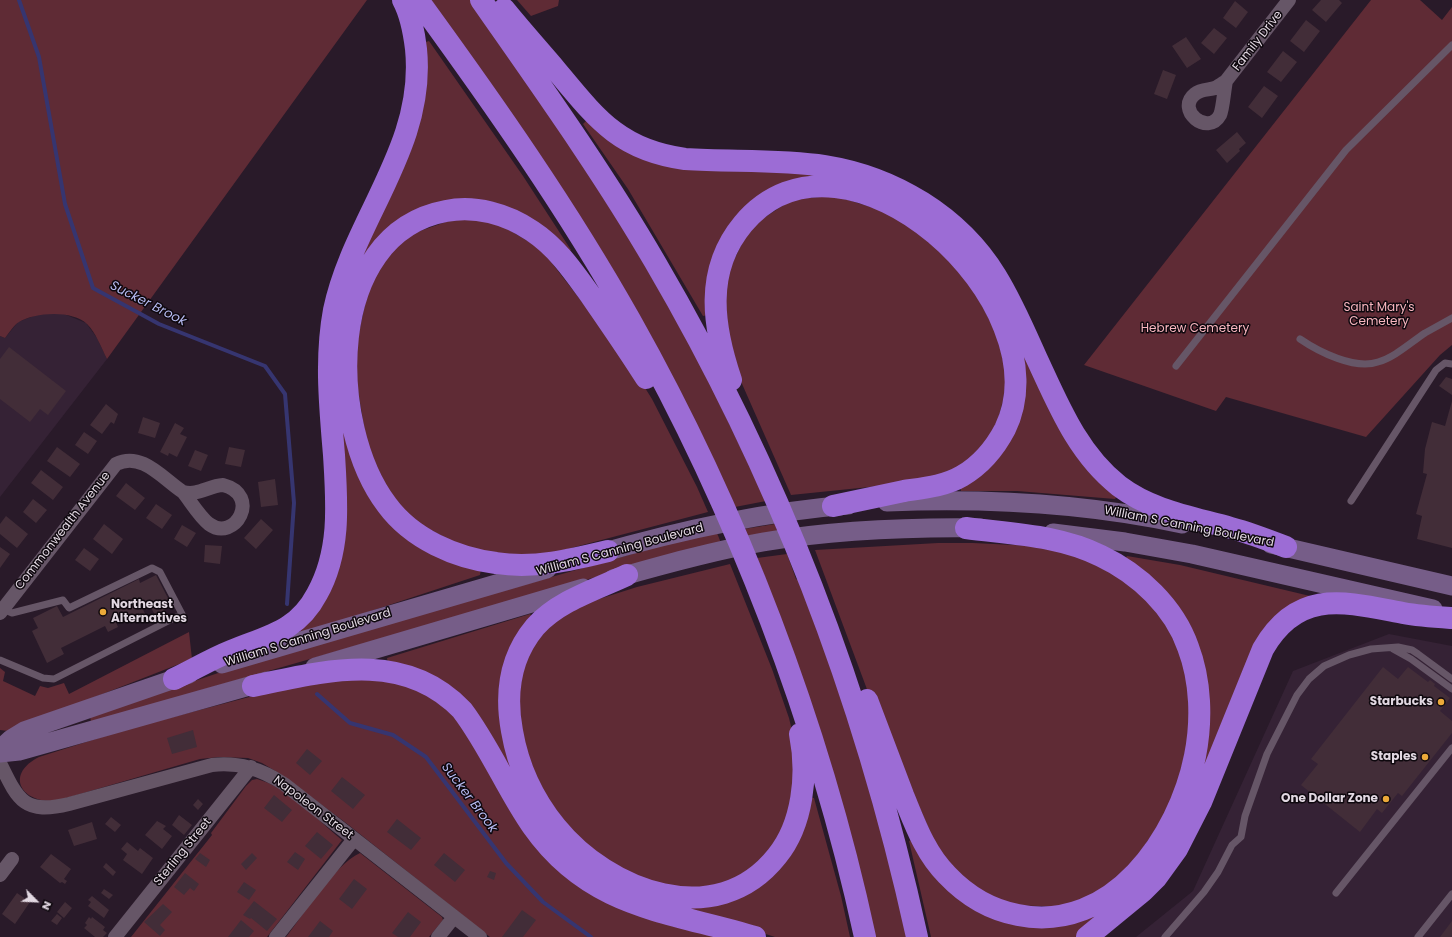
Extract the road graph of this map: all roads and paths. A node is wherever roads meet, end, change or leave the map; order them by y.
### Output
1 (403, 0) edge
2 (418, 0) edge
3 (481, 0) edge
4 (496, 0) edge
5 (1289, 0) edge
6 (1452, 45) edge
7 (1226, 82) dead end
8 (1452, 318) edge
9 (1300, 339) dead end
10 (1452, 364) edge
11 (1176, 366) dead end
12 (765, 474) junction
13 (714, 488) junction
14 (183, 492) dead end
15 (1351, 502) dead end
16 (834, 506) junction
17 (966, 528) junction
18 (1286, 547) junction
19 (608, 551) junction
20 (627, 575) junction
21 (811, 582) junction
22 (756, 585) junction
23 (1452, 586) edge
24 (2, 611) edge
25 (1452, 613) edge
26 (1452, 618) edge
27 (1389, 648) junction
28 (0, 660) edge
29 (174, 679) junction
30 (1452, 679) edge
31 (252, 686) junction
32 (1452, 689) edge
33 (1452, 748) edge
34 (0, 749) edge
35 (0, 753) edge
36 (0, 763) edge
37 (251, 767) junction
38 (354, 839) junction
39 (12, 859) dead end
40 (0, 875) edge
41 (1336, 893) dead end
42 (1452, 894) edge
43 (454, 917) junction
44 (115, 937) edge
45 (276, 937) edge
46 (438, 937) edge
47 (480, 937) edge
48 (755, 937) edge
49 (865, 937) edge
50 (917, 937) edge
51 (1087, 937) edge
52 (1165, 937) edge
53 (1418, 937) edge

1 - 29 highway
2 - 13 highway
3 - 12 highway
4 - 18 highway
5 - 7 street, Family Drive
6 - 11 lane
8 - 9 lane
10 - 15 lane
12 - 16 highway
12 - 21 highway
13 - 19 highway
13 - 22 highway
14 - 24 street, Commonwealth Avenue
16 - 18 main road, William S Canning Boulevard
16 - 19 main road, William S Canning Boulevard
17 - 20 main road
17 - 21 highway
17 - 25 main road
18 - 23 main road, William S Canning Boulevard
19 - 29 main road, William S Canning Boulevard
20 - 22 highway
20 - 31 main road
21 - 50 highway
22 - 49 highway
24 - 28 lane
26 - 51 highway
27 - 30 lane
27 - 32 lane
27 - 52 lane
29 - 34 main road, William S Canning Boulevard
31 - 35 main road
31 - 48 highway
33 - 41 lane
36 - 37 street, Napoleon Street
37 - 38 street, Napoleon Street
37 - 44 street, Sterling Street
38 - 43 street, Napoleon Street
38 - 45 street
39 - 40 street
42 - 53 lane
43 - 46 street
43 - 47 street, Napoleon Street

